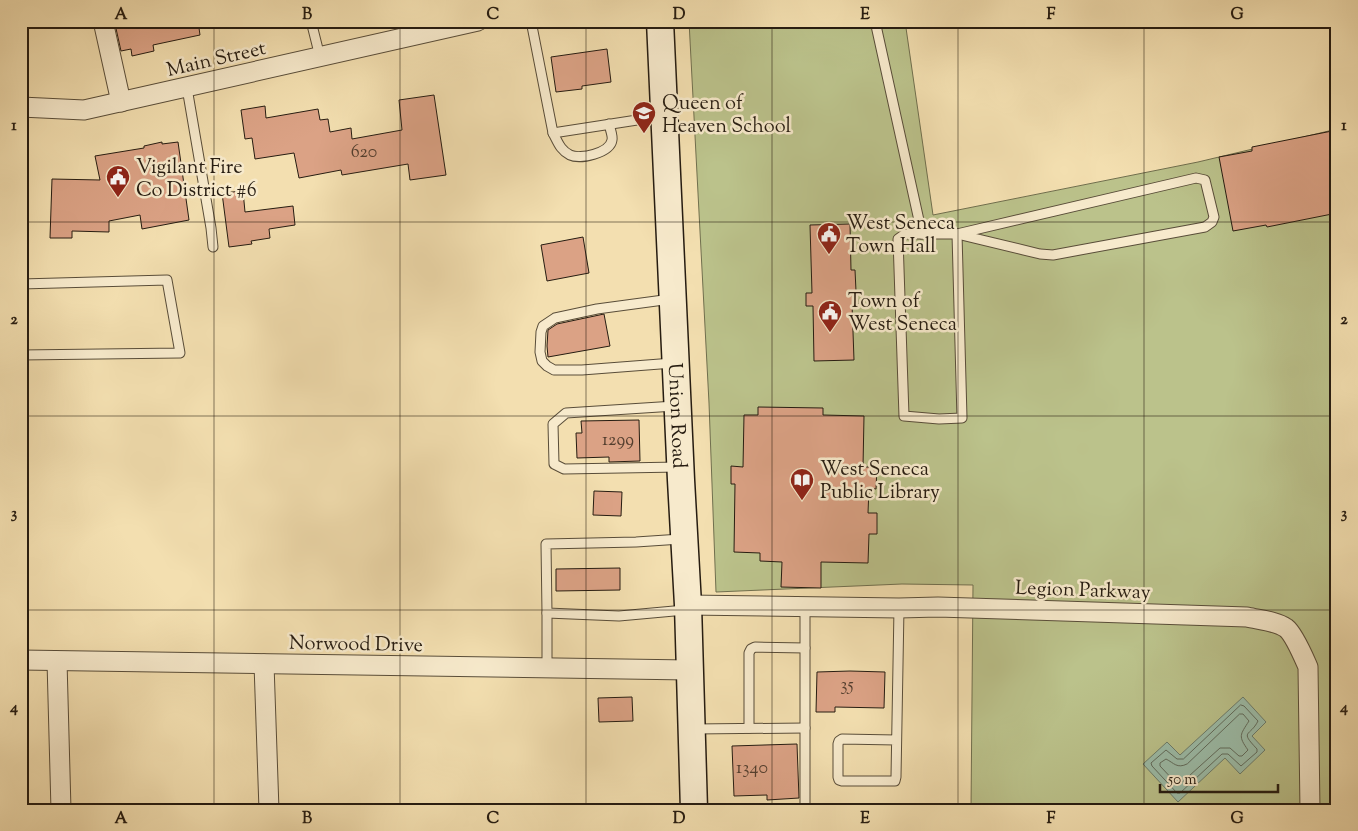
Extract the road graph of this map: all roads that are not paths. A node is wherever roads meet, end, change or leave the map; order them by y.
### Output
1 (103, 21) edge
2 (311, 21) edge
3 (478, 21) edge
4 (531, 21) edge
5 (660, 21) edge
6 (875, 21) edge
7 (410, 29) edge
8 (320, 58) junction
9 (187, 88) junction
10 (121, 102) junction
11 (21, 107) edge
12 (664, 116) junction
13 (610, 124) junction
14 (553, 133) junction
15 (922, 234) junction
16 (957, 234) junction
17 (213, 247) dead end
18 (21, 284) edge
19 (672, 299) junction
20 (21, 355) edge
21 (675, 363) junction
22 (677, 406) junction
23 (680, 467) junction
24 (684, 539) junction
25 (805, 606) junction
26 (688, 607) junction
27 (899, 608) junction
28 (547, 612) junction
29 (805, 648) junction
30 (21, 660) edge
31 (57, 661) junction
32 (264, 664) junction
33 (547, 668) junction
34 (689, 670) junction
35 (749, 728) junction
36 (805, 728) junction
37 (691, 729) junction
38 (896, 740) junction
39 (61, 810) edge
40 (269, 810) edge
41 (694, 810) edge
42 (805, 810) edge
43 (1310, 810) edge

1 - 10 street
2 - 8 lane
3 - 7 street, Main Street
4 - 14 lane
5 - 12 main road, Union Road
6 - 15 lane
7 - 8 street, Main Street
8 - 9 street, Main Street
9 - 10 street, Main Street
9 - 17 lane
10 - 11 street, Main Street
12 - 13 lane
12 - 19 main road, Union Road
13 - 14 lane
13 - 14 lane
15 - 16 lane
15 - 16 lane
16 - 16 lane
18 - 20 lane
19 - 21 main road, Union Road
19 - 21 lane
21 - 22 main road, Union Road
22 - 23 main road, Union Road
22 - 23 lane
23 - 24 main road, Union Road
24 - 26 main road, Union Road
24 - 28 lane
25 - 26 street, Legion Parkway
25 - 27 street, Legion Parkway
25 - 29 lane
26 - 28 lane
26 - 34 main road, Union Road
27 - 38 lane
27 - 43 street, Legion Parkway
28 - 33 lane
29 - 35 lane
29 - 36 lane
30 - 31 street, Norwood Drive
31 - 32 street, Norwood Drive
31 - 39 street
32 - 33 street, Norwood Drive
32 - 40 street
33 - 34 street, Norwood Drive
34 - 37 main road, Union Road
35 - 36 lane
35 - 37 lane
36 - 42 lane
37 - 41 main road, Union Road
38 - 38 lane

